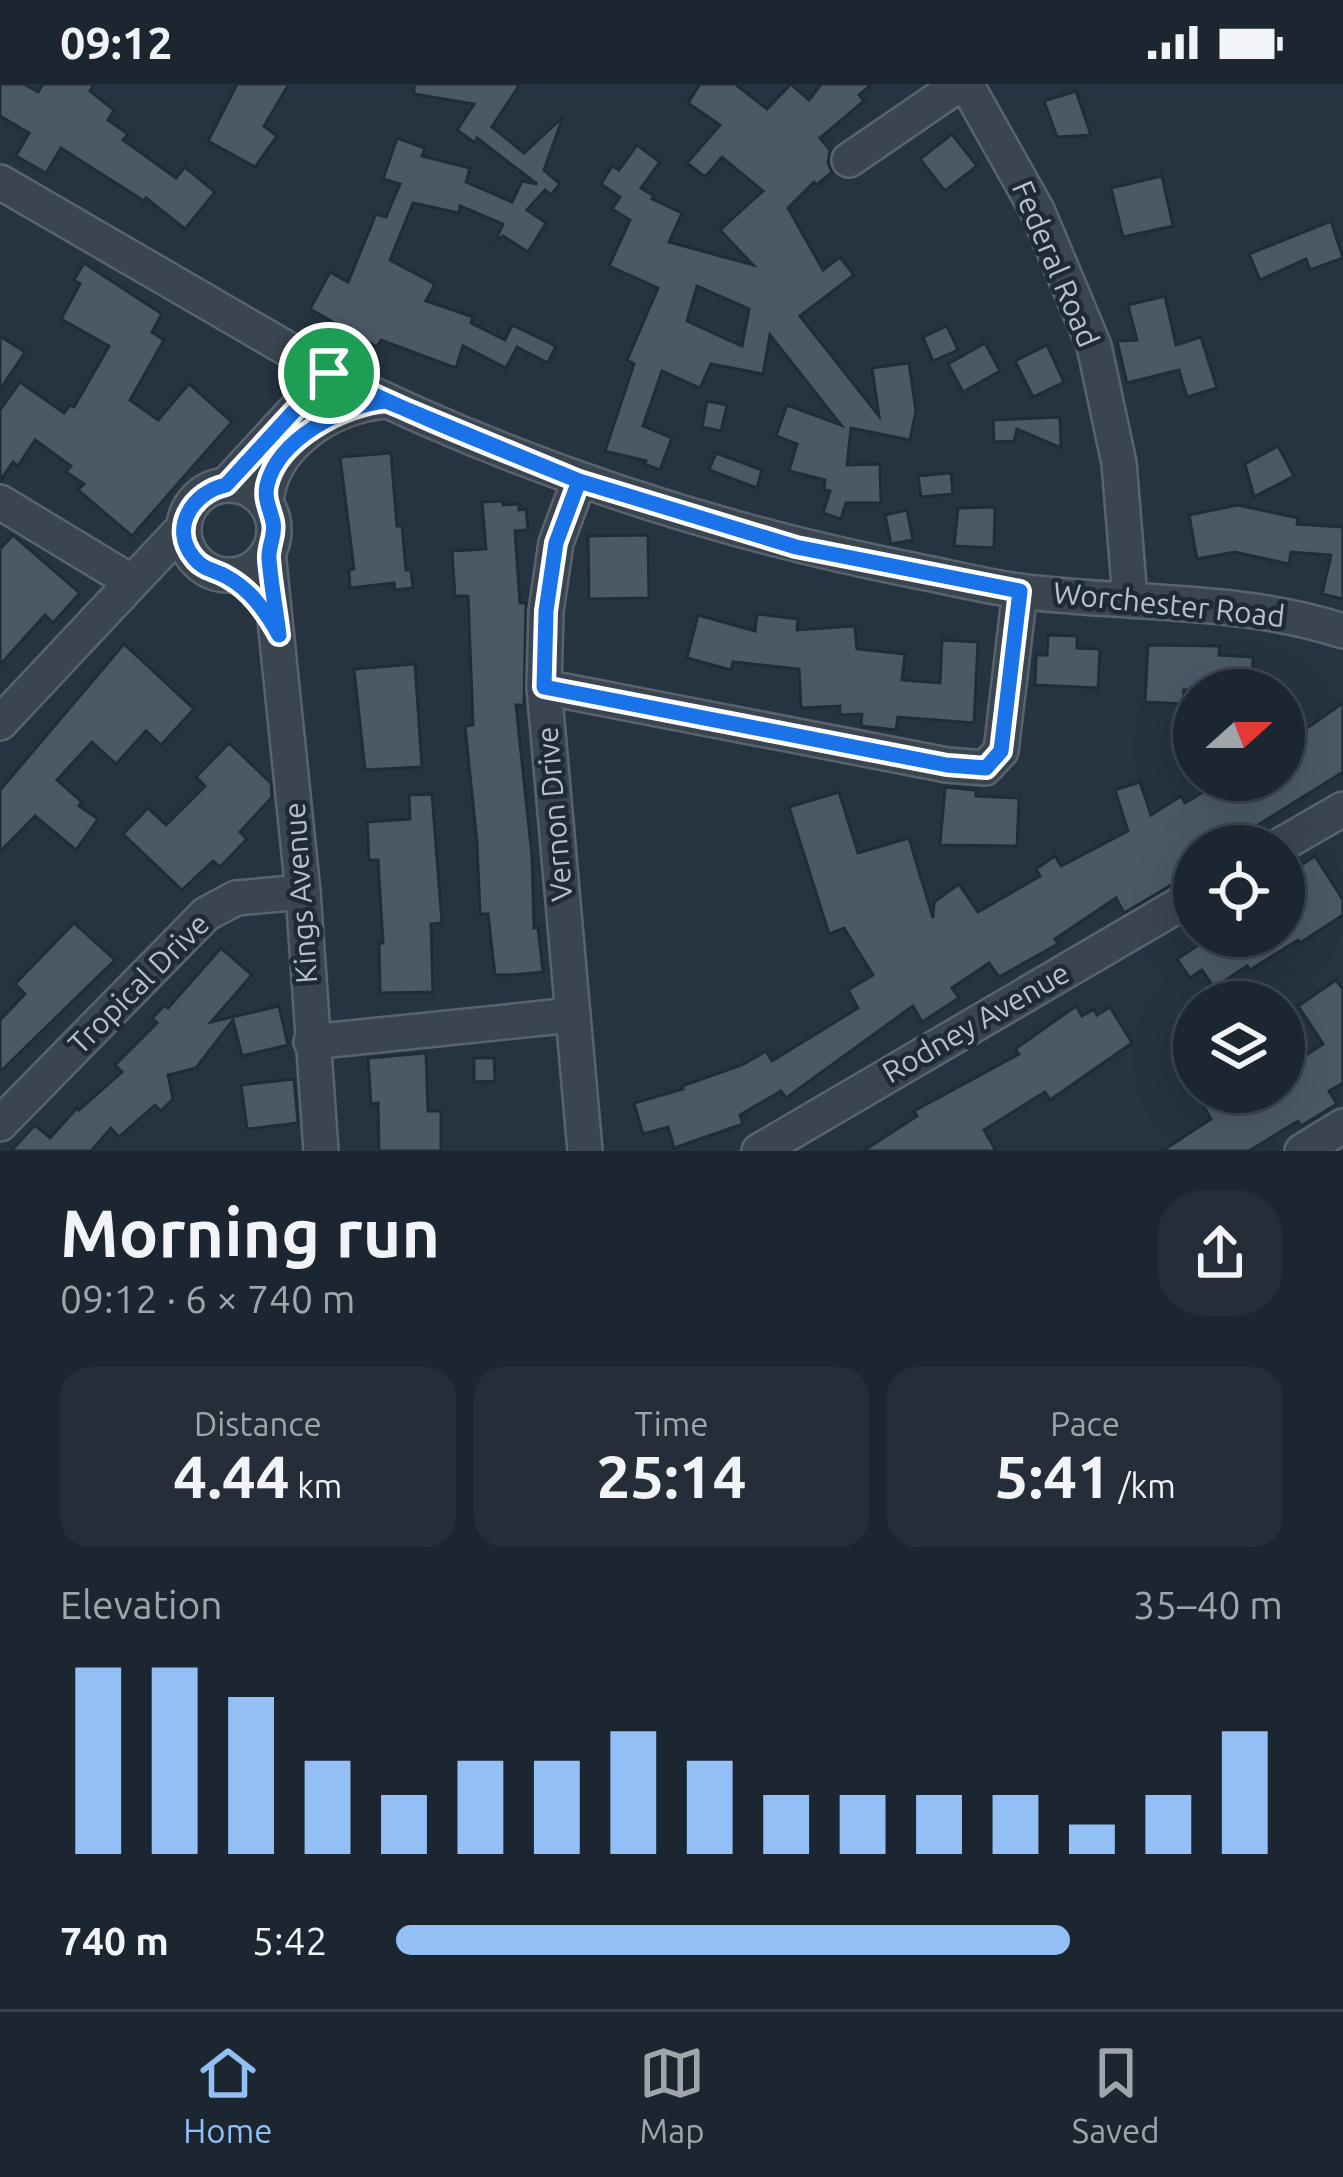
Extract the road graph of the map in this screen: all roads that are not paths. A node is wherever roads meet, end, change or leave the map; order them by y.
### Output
1 (963, 84) edge
2 (849, 160) dead end
3 (0, 182) edge
4 (329, 373) junction
5 (386, 401) junction
6 (579, 481) junction
7 (226, 485) junction
8 (0, 502) edge
9 (266, 504) junction
10 (184, 526) junction
11 (268, 552) junction
12 (216, 573) junction
13 (136, 578) junction
14 (1020, 591) junction
15 (1130, 598) junction
16 (1343, 631) edge
17 (279, 635) junction
18 (544, 687) junction
19 (0, 723) edge
20 (1343, 808) edge
21 (1305, 831) edge
22 (303, 892) junction
23 (1173, 908) edge
24 (573, 1016) junction
25 (311, 1042) junction
26 (0, 1124) edge
27 (1343, 1126) edge
28 (321, 1151) edge
29 (585, 1151) edge
30 (759, 1151) edge
31 (1302, 1151) edge

1 - 2 street
1 - 15 street, Federal Road
3 - 4 street, Worchester Road
4 - 5 street, Worchester Road
4 - 7 street
5 - 6 street, Worchester Road
5 - 9 street
6 - 14 street, Worchester Road
6 - 18 street, Vernon Drive
7 - 9 street
7 - 10 street
8 - 13 street
9 - 11 street
10 - 12 street
10 - 13 street
11 - 12 street
11 - 17 street, Kings Avenue
12 - 13 street
12 - 17 street
13 - 19 street
14 - 15 street, Worchester Road
14 - 18 street
15 - 16 street, Worchester Road
17 - 22 street, Kings Avenue
18 - 24 street, Vernon Drive
20 - 21 street
22 - 25 street, Kings Avenue
22 - 26 street, Tropical Drive
23 - 30 street, Rodney Avenue
24 - 25 street
24 - 29 street, Vernon Drive
25 - 28 street, Kings Avenue
27 - 31 street

